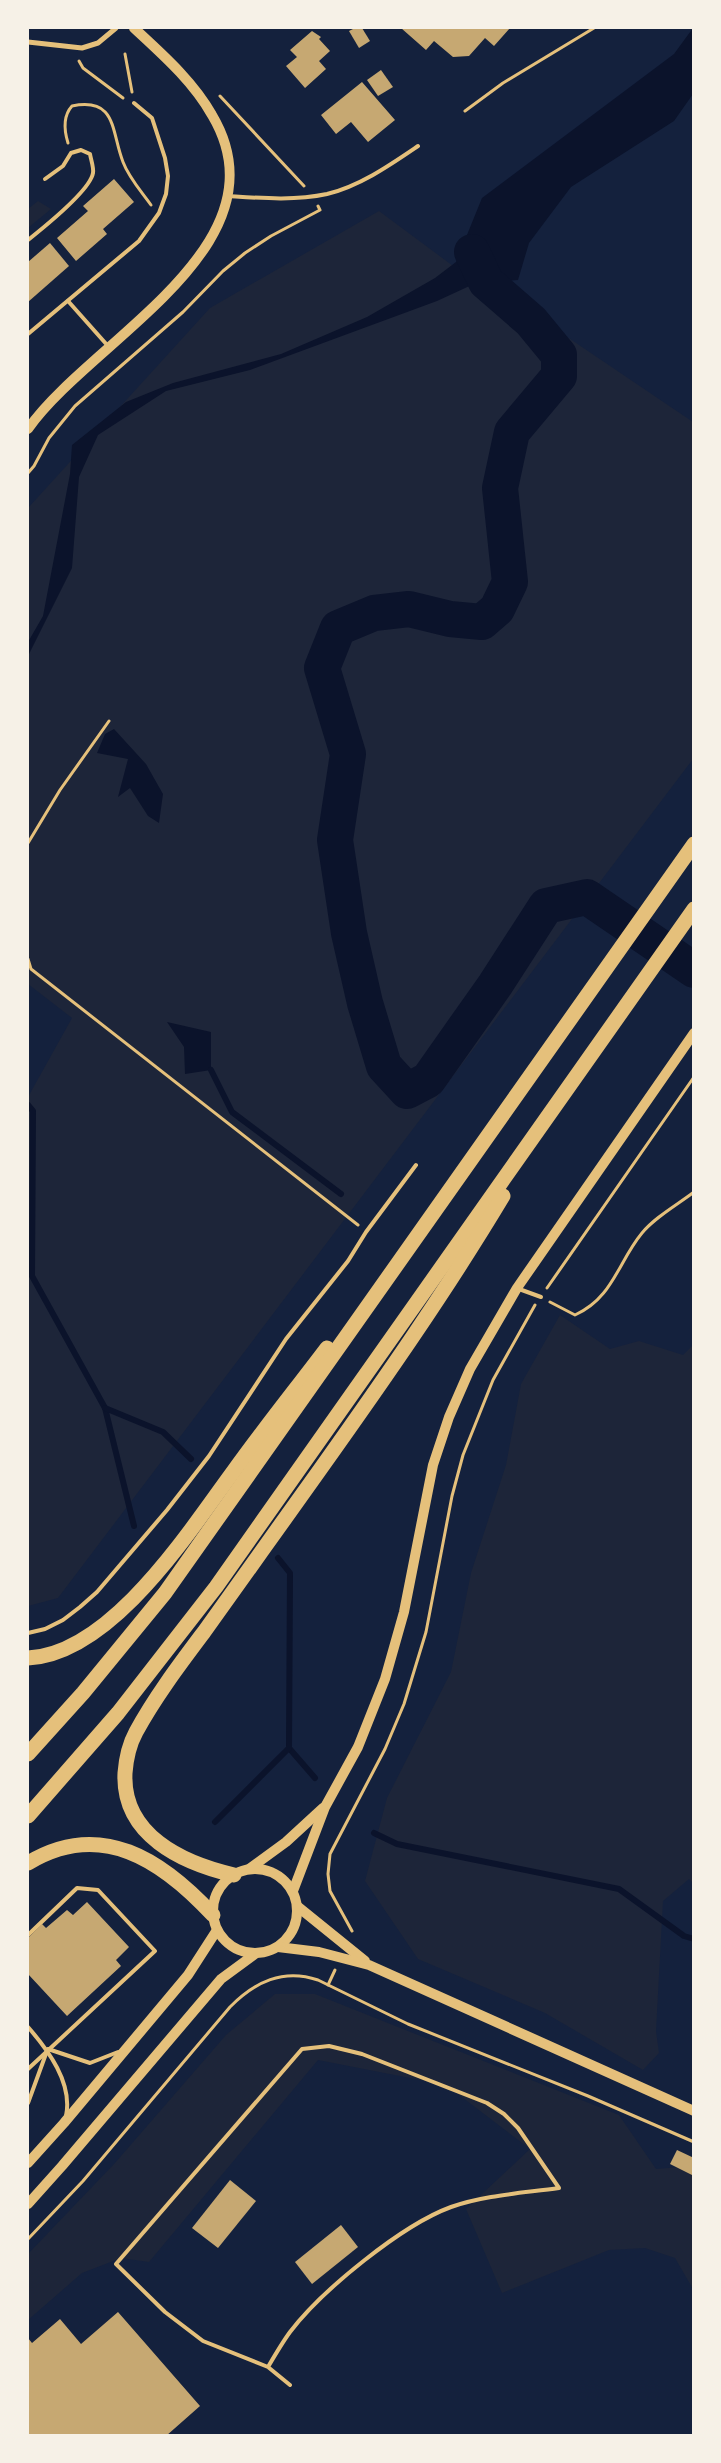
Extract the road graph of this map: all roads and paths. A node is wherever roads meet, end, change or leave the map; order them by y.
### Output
1 (116, 28) edge
2 (134, 28) edge
3 (594, 28) edge
4 (28, 42) edge
5 (125, 54) dead end
6 (78, 58) dead end
7 (220, 96) dead end
8 (134, 103) junction
9 (465, 110) dead end
10 (418, 146) dead end
11 (71, 153) junction
12 (45, 179) dead end
13 (227, 196) junction
14 (311, 196) junction
15 (159, 213) junction
16 (28, 240) edge
17 (68, 301) junction
18 (28, 334) edge
19 (108, 346) junction
20 (28, 429) edge
21 (28, 472) edge
22 (109, 721) dead end
23 (28, 844) edge
24 (694, 844) edge
25 (694, 909) edge
26 (28, 960) edge
27 (694, 1033) edge
28 (694, 1077) edge
29 (572, 1082) junction
30 (469, 1162) junction
31 (416, 1165) dead end
32 (694, 1192) edge
33 (366, 1232) junction
34 (517, 1288) junction
35 (541, 1297) junction
36 (28, 1633) edge
37 (28, 1658) edge
38 (28, 1754) edge
39 (324, 1807) junction
40 (28, 1816) edge
41 (28, 1863) edge
42 (248, 1869) junction
43 (234, 1875) junction
44 (293, 1891) junction
45 (298, 1906) junction
46 (215, 1922) junction
47 (28, 1935) edge
48 (352, 1935) dead end
49 (278, 1948) junction
50 (254, 1954) junction
51 (338, 1965) dead end
52 (369, 1965) junction
53 (328, 1985) junction
54 (28, 2027) edge
55 (129, 2047) junction
56 (48, 2049) junction
57 (28, 2069) edge
58 (28, 2103) edge
59 (694, 2111) edge
60 (64, 2123) junction
61 (694, 2142) edge
62 (28, 2163) edge
63 (28, 2204) edge
64 (28, 2239) edge
65 (268, 2367) junction
66 (290, 2385) dead end

1 - 4 street
2 - 13 main road
3 - 9 path
5 - 8 path
6 - 8 path
7 - 14 path
8 - 15 lane
10 - 14 lane
11 - 12 lane
11 - 15 path
11 - 16 lane
13 - 14 lane
13 - 19 main road
14 - 21 path
15 - 17 lane
17 - 18 lane
17 - 19 lane
19 - 20 main road
22 - 23 path
24 - 30 highway
25 - 29 highway
26 - 33 path
27 - 34 main road
28 - 35 path
29 - 40 highway
29 - 43 highway
30 - 37 highway
30 - 38 highway
31 - 33 lane
32 - 35 path
33 - 36 lane
34 - 35 lane
34 - 39 main road
35 - 48 path
39 - 42 main road
39 - 44 main road
41 - 46 highway
42 - 43 main road
42 - 44 main road
43 - 46 main road
44 - 45 main road
45 - 49 main road
45 - 52 main road
46 - 50 main road
46 - 55 main road
47 - 56 lane
49 - 50 main road
49 - 52 main road
50 - 63 main road
51 - 53 path
52 - 59 main road
53 - 61 path
53 - 64 path
54 - 56 lane
55 - 56 lane
55 - 60 main road
56 - 57 lane
56 - 58 lane
56 - 60 lane
60 - 62 main road
65 - 65 lane
65 - 66 lane

